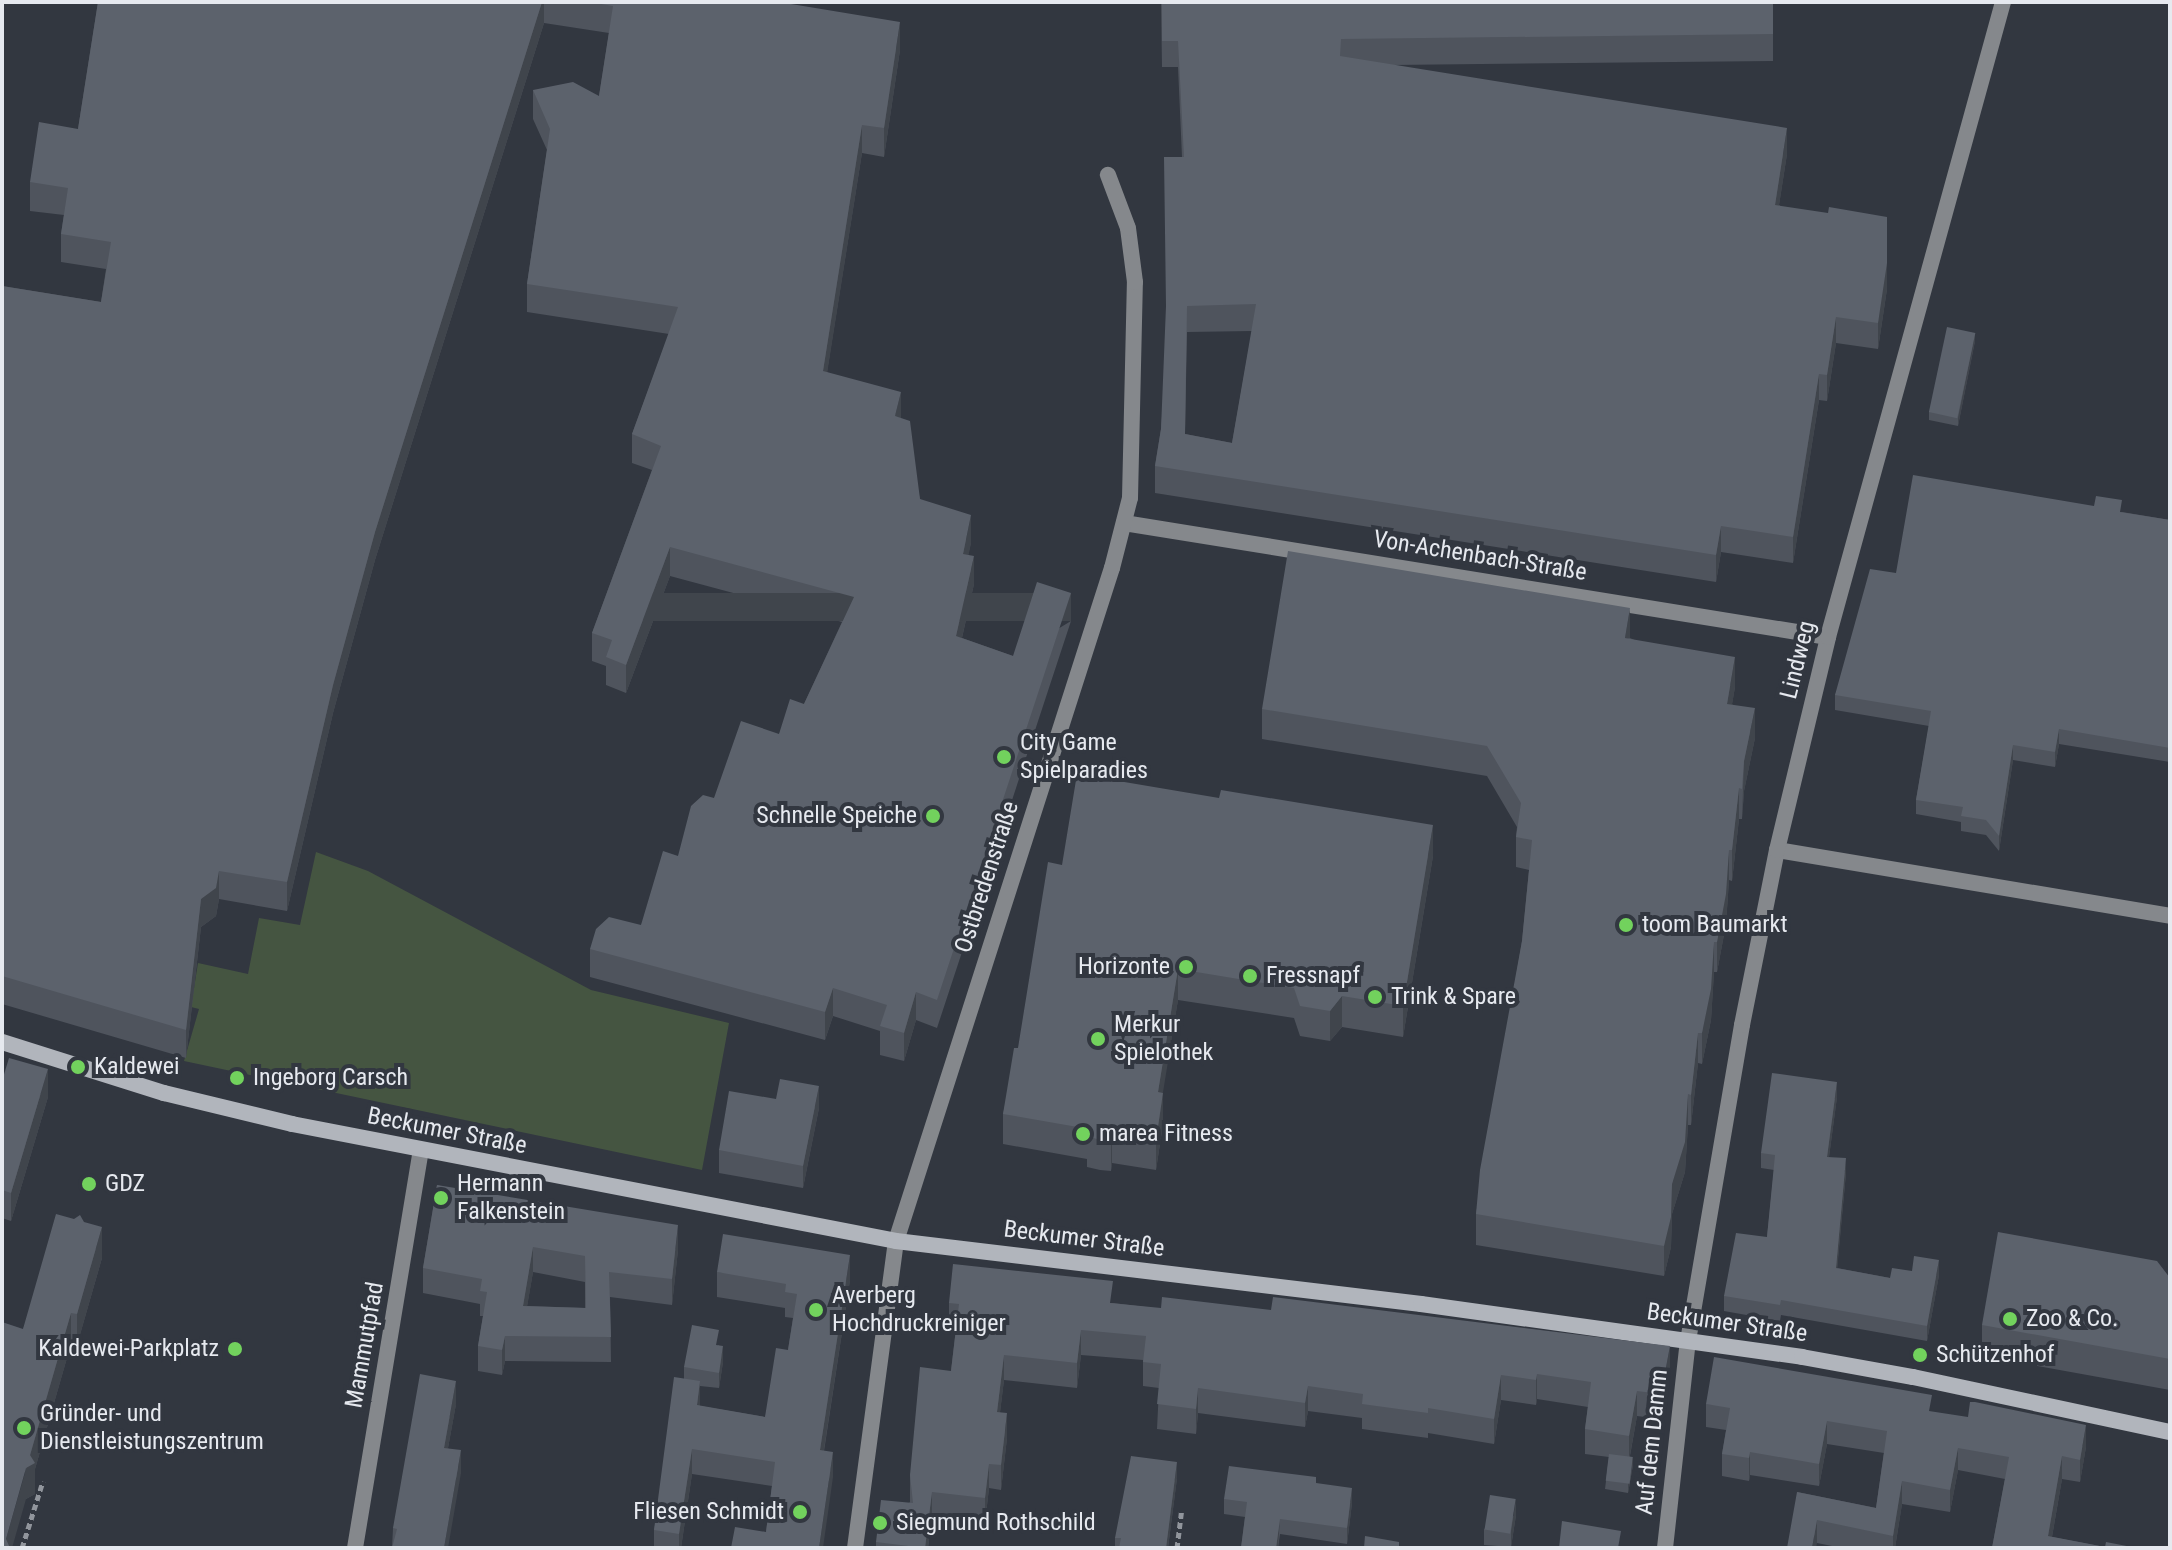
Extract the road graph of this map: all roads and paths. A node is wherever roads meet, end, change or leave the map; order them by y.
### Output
1 (2003, 2) edge
2 (1108, 175) dead end
3 (1124, 523) junction
4 (1828, 637) junction
5 (1777, 850) junction
6 (2170, 916) edge
7 (2, 1042) edge
8 (421, 1151) junction
9 (896, 1241) junction
10 (1688, 1341) junction
11 (2170, 1432) edge
12 (43, 1481) dead end
13 (1182, 1509) dead end
14 (22, 1548) edge
15 (355, 1548) edge
16 (855, 1548) edge
17 (1177, 1548) edge
18 (1665, 1548) edge

1 - 4 street, Lindweg
2 - 3 street, Ostbredenstraße
3 - 4 street, Von-Achenbach-Straße
3 - 9 street, Ostbredenstraße
4 - 5 street, Lindweg
5 - 6 street
5 - 10 street, Lindweg
7 - 8 street, Beckumer Straße
8 - 9 street, Beckumer Straße
8 - 15 street, Mammutpfad
9 - 10 street, Beckumer Straße
9 - 16 street, Ostbredenstraße
10 - 11 street, Beckumer Straße
10 - 18 street, Auf dem Damm
12 - 14 path
13 - 17 path

